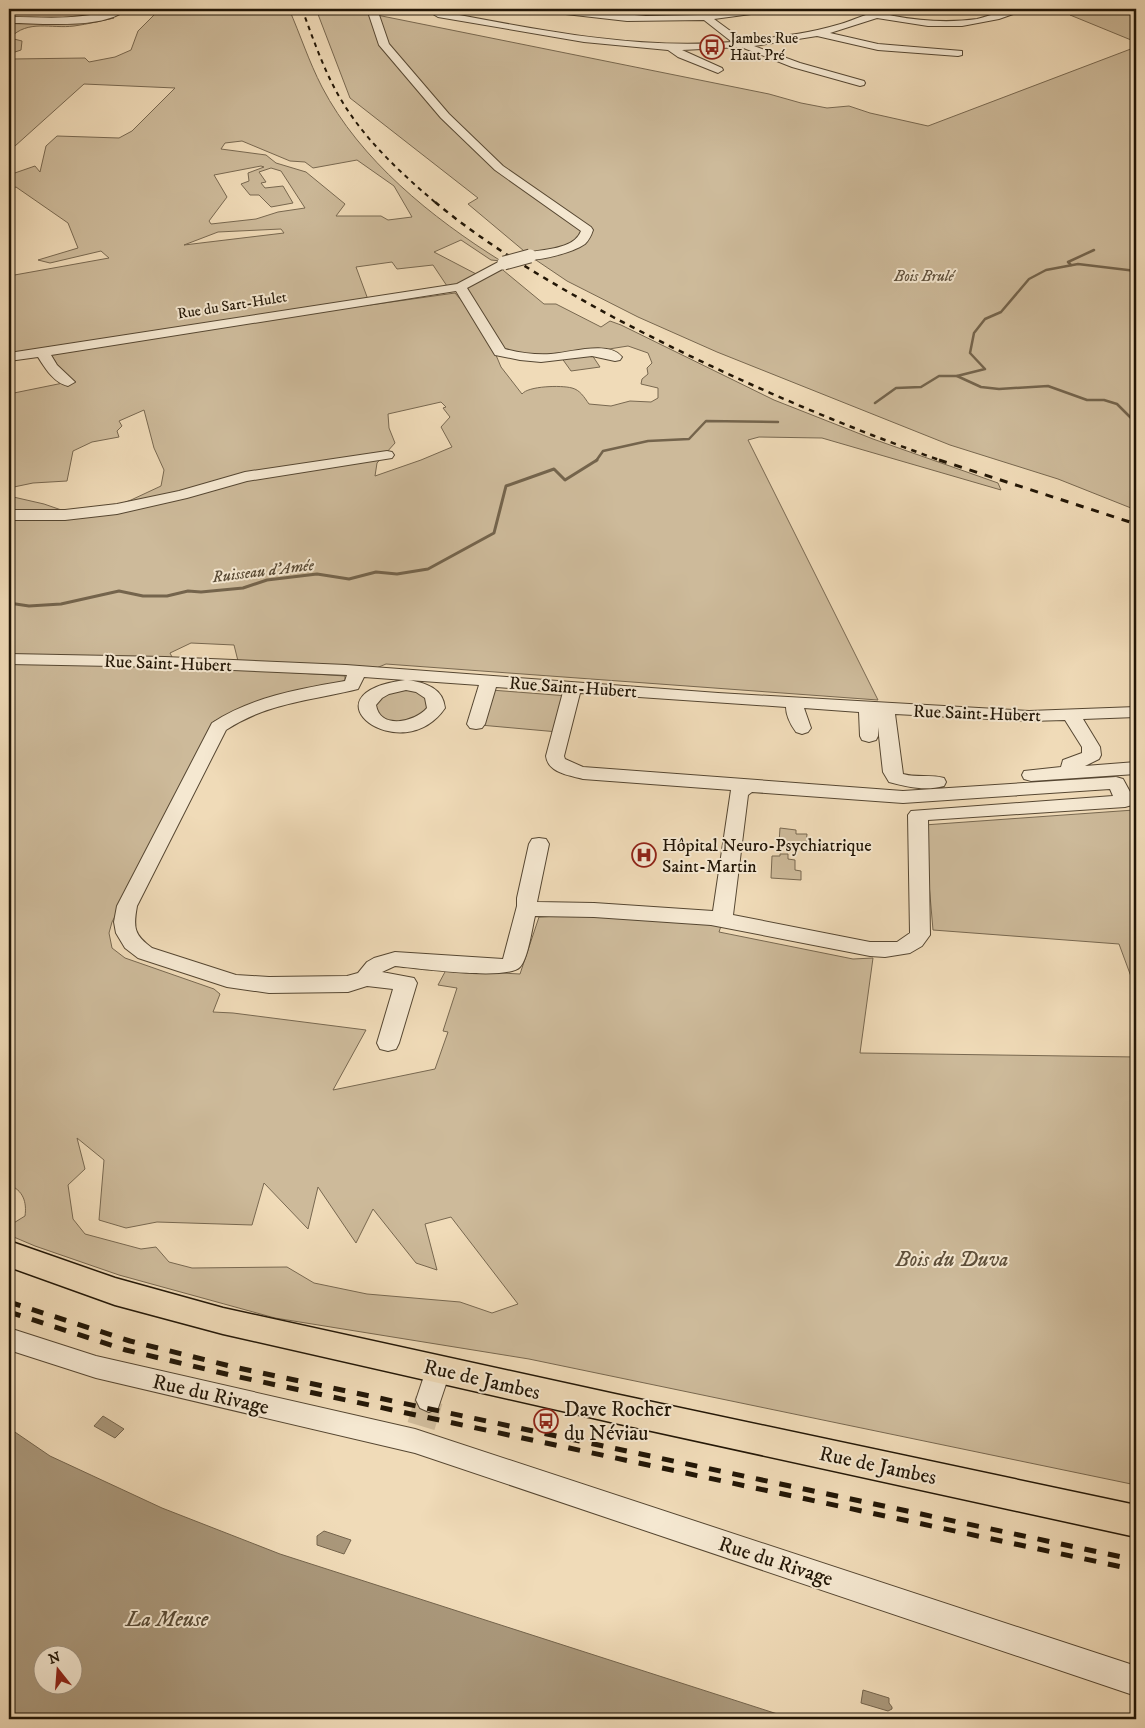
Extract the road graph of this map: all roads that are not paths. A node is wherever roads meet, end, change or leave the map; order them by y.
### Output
1 (122, 9) edge
2 (372, 9) edge
3 (458, 9) edge
4 (548, 9) edge
5 (698, 9) edge
6 (771, 9) edge
7 (889, 9) edge
8 (1016, 10) edge
9 (444, 13) edge
10 (876, 15) junction
11 (705, 17) junction
12 (9, 20) edge
13 (428, 21) dead end
14 (818, 33) junction
15 (740, 44) junction
16 (670, 47) junction
17 (958, 54) dead end
18 (718, 70) dead end
19 (860, 84) dead end
20 (460, 287) junction
21 (42, 352) junction
22 (9, 357) edge
23 (615, 357) dead end
24 (68, 382) dead end
25 (387, 454) dead end
26 (9, 515) edge
27 (9, 659) edge
28 (358, 670) junction
29 (489, 681) junction
30 (573, 687) junction
31 (795, 703) junction
32 (877, 708) junction
33 (1136, 712) edge
34 (1071, 715) junction
35 (476, 724) dead end
36 (802, 728) dead end
37 (869, 736) dead end
38 (1136, 768) edge
39 (1070, 772) junction
40 (896, 778) junction
41 (747, 786) junction
42 (889, 796) junction
43 (920, 798) junction
44 (539, 844) dead end
45 (527, 906) junction
46 (722, 920) junction
47 (366, 978) junction
48 (388, 1043) dead end
49 (9, 1254) edge
50 (9, 1339) edge
51 (1136, 1522) edge
52 (1136, 1681) edge

1 - 12 street
2 - 20 street, Rue du Sart-Hulet, bridge
3 - 9 street
4 - 11 street
5 - 11 street
6 - 11 street
7 - 10 street
8 - 10 street
9 - 13 street
9 - 16 street
10 - 14 street
11 - 15 street
14 - 15 street
14 - 17 street
15 - 16 street
15 - 19 street
16 - 18 street
20 - 21 street, Rue du Sart-Hulet
20 - 23 street
21 - 22 street, Rue du Sart-Hulet
21 - 24 street
25 - 26 street
27 - 28 street, Rue Saint-Hubert
28 - 29 street, Rue Saint-Hubert
28 - 47 street
29 - 30 street, Rue Saint-Hubert
29 - 35 street
30 - 31 street, Rue Saint-Hubert
30 - 41 street
31 - 32 street, Rue Saint-Hubert
31 - 36 street
32 - 34 street, Rue Saint-Hubert
32 - 37 street
32 - 40 street
33 - 34 street, Rue Saint-Hubert
34 - 39 street
38 - 39 street
39 - 43 street
40 - 42 street
40 - 43 street
41 - 42 street
41 - 46 street
42 - 43 street
43 - 43 street
43 - 46 street
44 - 45 street
45 - 46 street
45 - 47 street
47 - 48 street
49 - 51 main road, Rue de Jambes
50 - 52 street, Rue du Rivage

